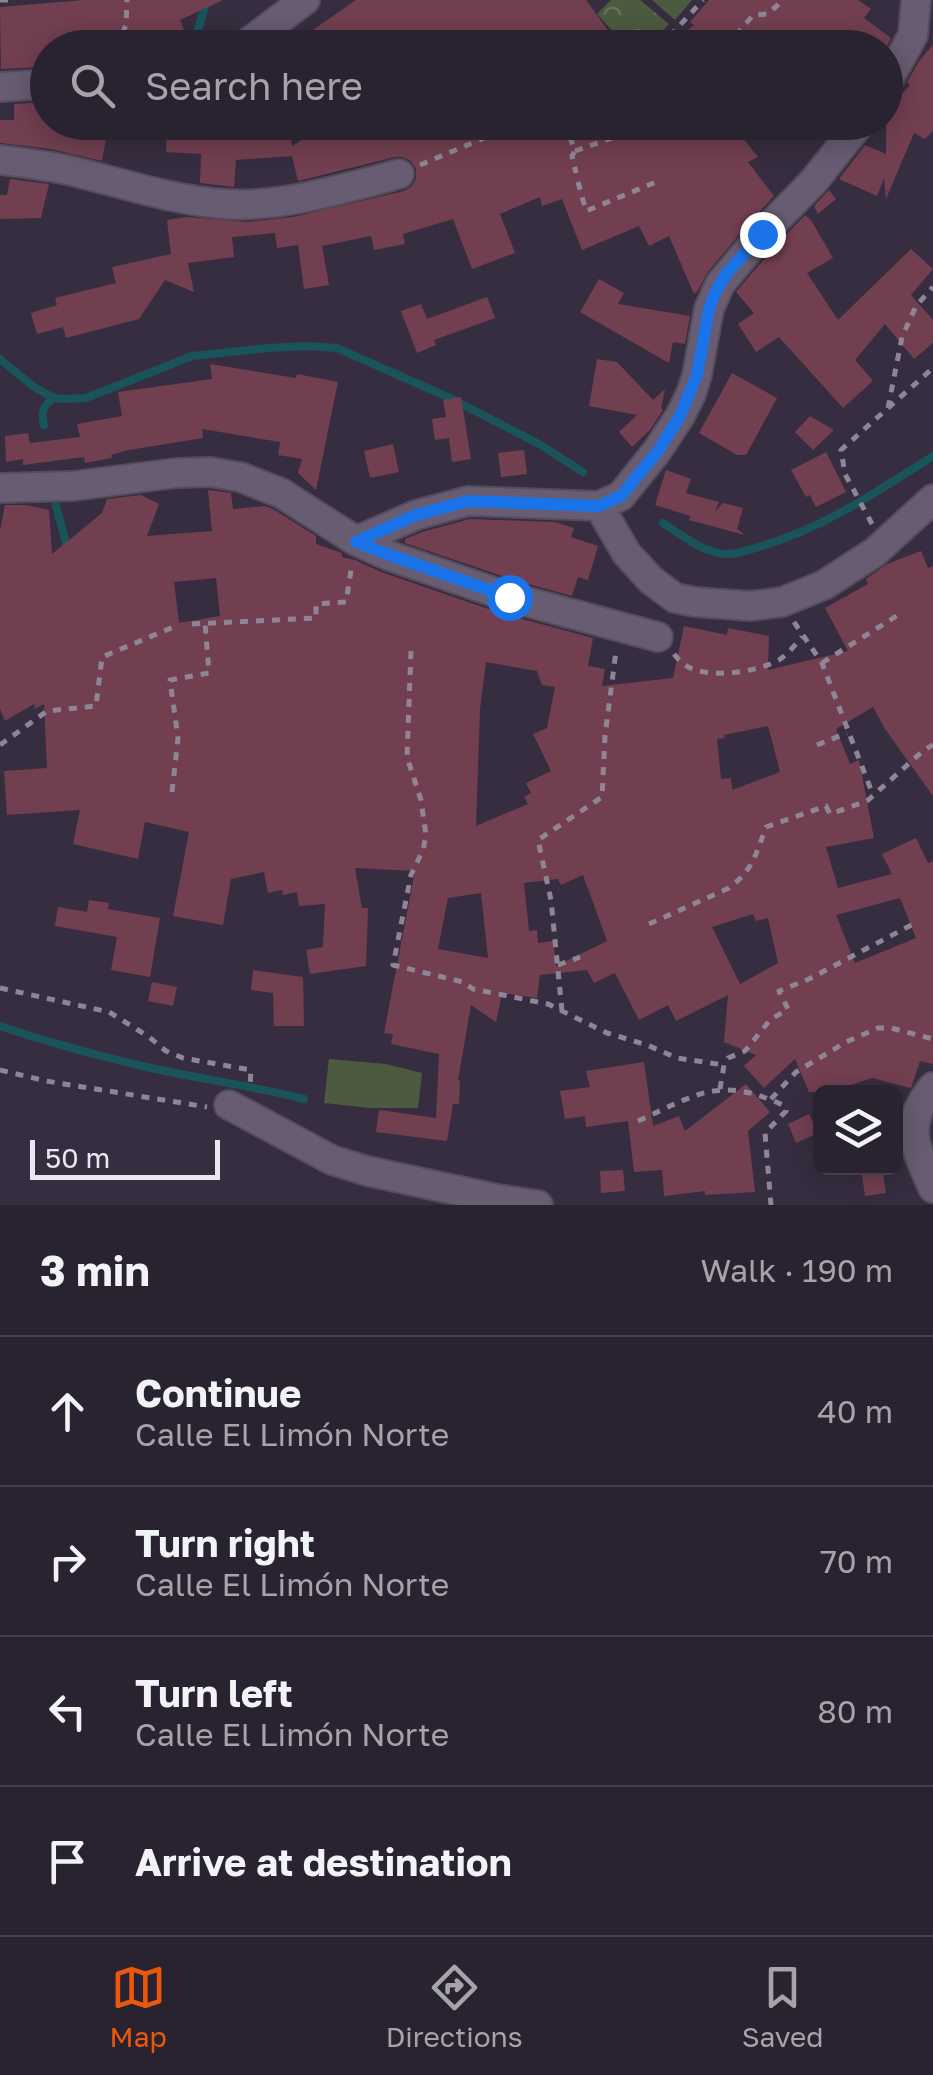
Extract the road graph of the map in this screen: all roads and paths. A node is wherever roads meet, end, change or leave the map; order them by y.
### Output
1 (0, 0) edge
2 (12, 0) edge
3 (127, 0) edge
4 (305, 0) edge
5 (703, 0) edge
6 (783, 0) edge
7 (916, 0) edge
8 (124, 30) edge
9 (265, 30) edge
10 (676, 30) edge
11 (740, 30) edge
12 (903, 53) edge
13 (30, 85) edge
14 (0, 87) edge
15 (479, 140) edge
16 (570, 140) edge
17 (606, 140) edge
18 (846, 140) edge
19 (574, 151) junction
20 (0, 160) edge
21 (576, 172) dead end
22 (399, 174) joint
23 (578, 182) dead end
24 (656, 182) dead end
25 (933, 287) edge
26 (933, 368) edge
27 (888, 410) junction
28 (0, 488) edge
29 (933, 499) edge
30 (599, 506) junction
31 (868, 519) dead end
32 (356, 542) junction
33 (782, 602) junction
34 (898, 615) dead end
35 (206, 623) junction
36 (192, 624) dead end
37 (176, 626) dead end
38 (619, 627) junction
39 (802, 637) junction
40 (658, 638) joint
41 (410, 650) dead end
42 (822, 663) junction
43 (848, 733) junction
44 (0, 745) edge
45 (817, 745) dead end
46 (933, 745) edge
47 (172, 792) dead end
48 (874, 795) junction
49 (917, 922) dead end
50 (649, 924) dead end
51 (580, 956) dead end
52 (558, 966) junction
53 (0, 988) edge
54 (562, 1011) junction
55 (933, 1039) edge
56 (218, 1065) junction
57 (724, 1065) junction
58 (0, 1070) edge
59 (217, 1074) dead end
60 (251, 1081) dead end
61 (933, 1087) edge
62 (720, 1089) junction
63 (770, 1099) junction
64 (230, 1105) joint
65 (638, 1121) dead end
66 (933, 1188) edge
67 (538, 1205) edge
68 (771, 1205) edge

1 - 2 path
3 - 8 path
4 - 9 street
5 - 10 path
6 - 11 path
7 - 12 street
13 - 14 street
15 - 22 path
16 - 19 path
17 - 19 path
18 - 30 street
19 - 21 path
20 - 22 street
23 - 24 path
25 - 27 path
26 - 27 path
27 - 31 path
28 - 32 street
29 - 33 street
30 - 32 street
30 - 33 street
32 - 35 path
32 - 38 street
33 - 39 path
34 - 42 path
35 - 36 path
35 - 47 path
37 - 44 path
38 - 40 street
38 - 52 path
39 - 40 path
39 - 42 path
41 - 54 path
42 - 43 path
43 - 45 path
43 - 48 path
46 - 48 path
48 - 50 path
49 - 57 path
51 - 52 path
52 - 54 path
53 - 56 path
54 - 57 path
55 - 63 path
56 - 59 path
56 - 60 path
57 - 62 path
58 - 64 path
61 - 66 street
62 - 63 path
62 - 65 path
63 - 68 path
64 - 67 street

